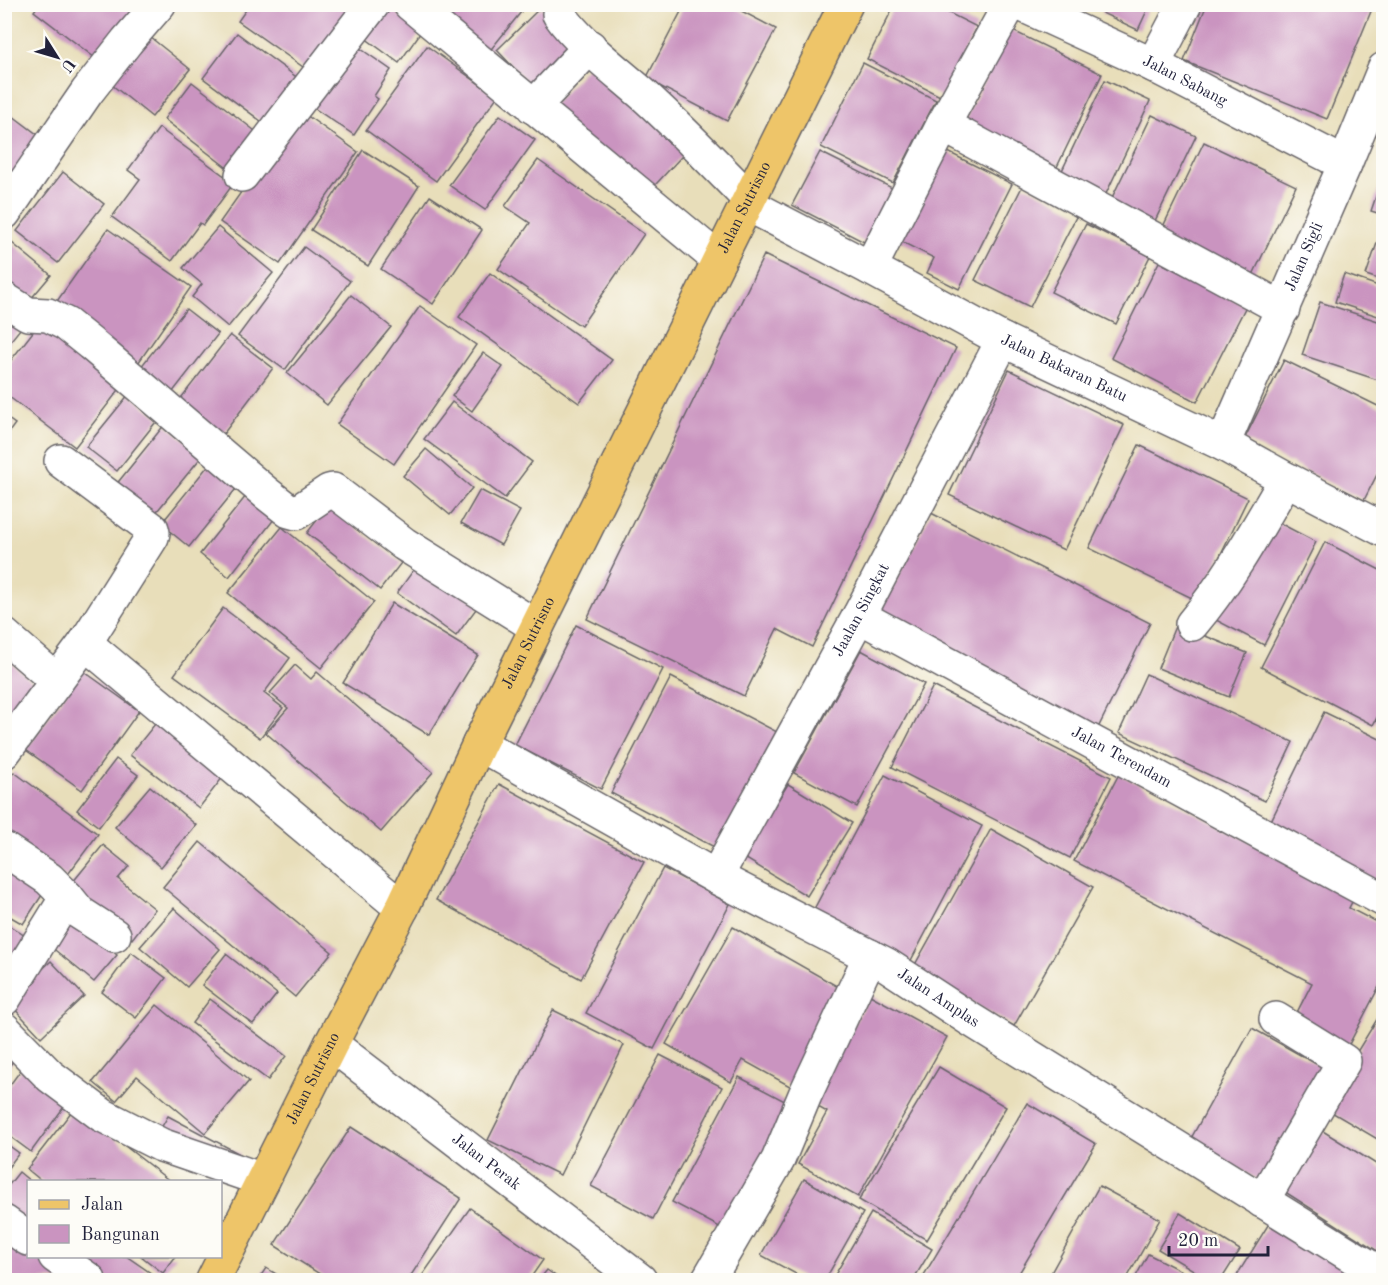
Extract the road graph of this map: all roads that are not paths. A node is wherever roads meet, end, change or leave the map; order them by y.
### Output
1 (159, 4) edge
2 (373, 4) edge
3 (410, 4) edge
4 (560, 4) edge
5 (846, 4) edge
6 (1011, 4) edge
7 (1020, 4) edge
8 (1185, 4) edge
9 (590, 47) junction
10 (1153, 64) junction
11 (1383, 69) edge
12 (533, 106) junction
13 (943, 125) junction
14 (1345, 164) junction
15 (242, 175) dead end
16 (748, 202) junction
17 (4, 213) edge
18 (719, 260) junction
19 (870, 268) junction
20 (4, 299) edge
21 (1283, 309) junction
22 (1003, 340) junction
23 (1223, 444) junction
24 (62, 460) dead end
25 (1286, 479) junction
26 (1383, 530) edge
27 (859, 616) junction
28 (1192, 624) dead end
29 (537, 627) junction
30 (4, 635) edge
31 (85, 643) junction
32 (57, 681) junction
33 (479, 744) junction
34 (4, 752) edge
35 (4, 849) edge
36 (716, 877) junction
37 (67, 897) junction
38 (1383, 900) edge
39 (402, 908) junction
40 (114, 935) dead end
41 (870, 956) junction
42 (4, 999) edge
43 (1276, 1019) dead end
44 (4, 1029) edge
45 (331, 1044) junction
46 (263, 1180) junction
47 (1262, 1202) junction
48 (4, 1222) edge
49 (27, 1238) edge
50 (56, 1258) edge
51 (1383, 1274) edge
52 (89, 1281) edge
53 (213, 1281) edge
54 (640, 1281) edge
55 (708, 1281) edge

1 - 17 street
2 - 15 street
3 - 12 street
4 - 9 street, Jalan Bakaran Batu
5 - 16 main road, Jalan Sutrisno
6 - 13 street
7 - 10 street, Jalan Sabang
8 - 10 street
9 - 12 street
9 - 16 street, Jalan Bakaran Batu
10 - 14 street, Jalan Sabang
11 - 14 street, Jalan Sigli
12 - 18 street
13 - 19 street
13 - 21 street
14 - 21 street, Jalan Sigli
16 - 18 main road, Jalan Sutrisno
16 - 19 street, Jalan Bakaran Batu
18 - 29 main road, Jalan Sutrisno
19 - 22 street, Jalan Bakaran Batu
20 - 29 street
21 - 23 street, Jalan Sigli
22 - 23 street, Jalan Bakaran Batu
22 - 27 street, Jaalan Singkat
23 - 25 street, Jalan Bakaran Batu
24 - 31 street
25 - 26 street, Jalan Bakaran Batu
25 - 28 street
27 - 36 street, Jaalan Singkat
27 - 38 street, Jalan Terendam
29 - 33 main road, Jalan Sutrisno
30 - 32 street
31 - 32 street
31 - 39 street
32 - 34 street
33 - 36 street, Jalan Amplas
33 - 39 main road, Jalan Sutrisno
35 - 37 street
36 - 41 street, Jalan Amplas
37 - 40 street
37 - 42 street
39 - 45 main road, Jalan Sutrisno
41 - 47 street, Jalan Amplas
41 - 55 street
43 - 47 street
44 - 46 street
45 - 46 main road, Jalan Sutrisno
45 - 54 street, Jalan Perak
46 - 53 main road, Jalan Sutrisno
47 - 51 street, Jalan Amplas
48 - 49 street
50 - 52 street

